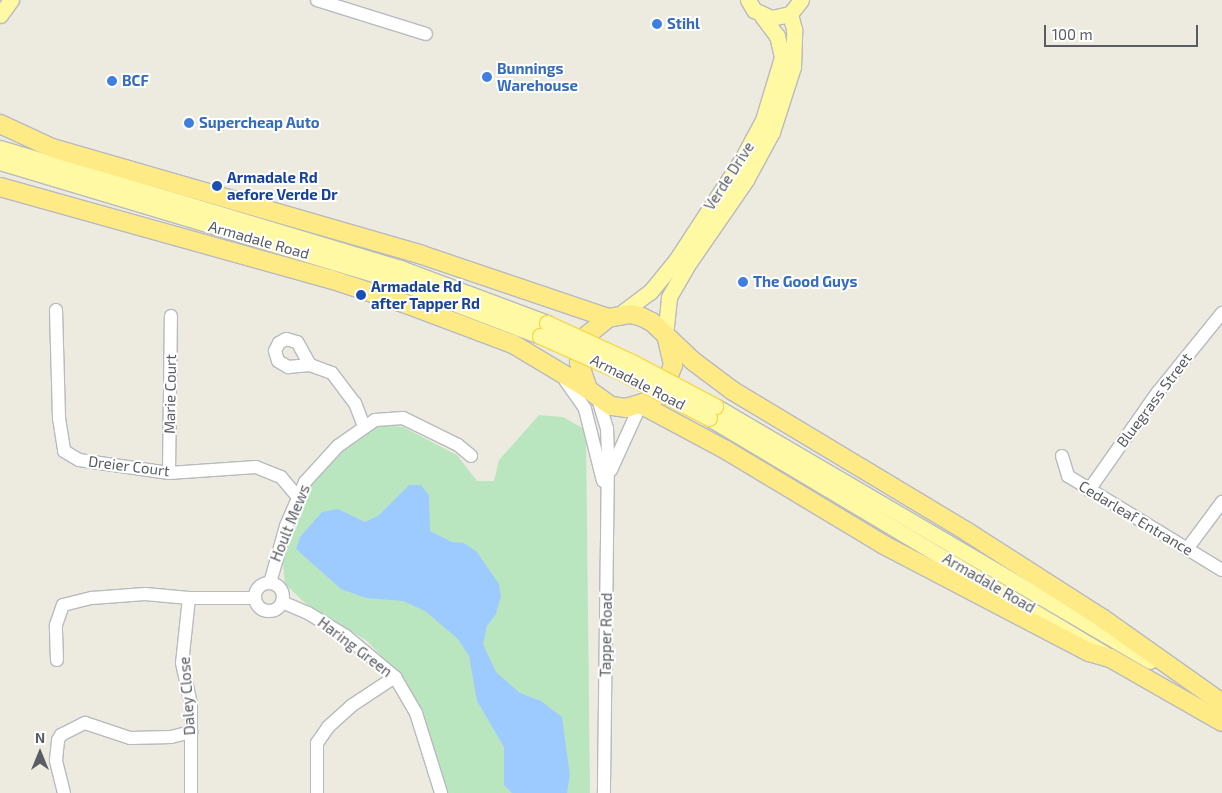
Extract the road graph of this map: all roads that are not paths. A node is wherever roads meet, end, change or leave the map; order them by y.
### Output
1 (11, 0) edge
2 (317, 0) edge
3 (748, 0) edge
4 (801, 0) edge
5 (790, 14) junction
6 (0, 15) edge
7 (762, 16) junction
8 (426, 34) dead end
9 (0, 124) edge
10 (0, 148) edge
11 (0, 162) edge
12 (0, 187) edge
13 (56, 310) dead end
14 (1222, 313) edge
15 (171, 316) dead end
16 (613, 316) junction
17 (543, 330) junction
18 (666, 337) junction
19 (310, 365) dead end
20 (559, 373) junction
21 (593, 394) junction
22 (641, 405) junction
23 (712, 412) junction
24 (364, 428) junction
25 (471, 456) dead end
26 (1062, 456) dead end
27 (169, 473) junction
28 (608, 477) junction
29 (1090, 490) junction
30 (607, 496) junction
31 (298, 497) junction
32 (1222, 502) edge
33 (1187, 549) junction
34 (1222, 570) edge
35 (270, 584) junction
36 (189, 598) junction
37 (254, 598) junction
38 (282, 602) junction
39 (1110, 658) junction
40 (58, 660) dead end
41 (395, 677) junction
42 (1199, 689) junction
43 (1222, 703) edge
44 (1222, 722) edge
45 (191, 732) junction
46 (64, 793) edge
47 (191, 793) edge
48 (316, 793) edge
49 (441, 793) edge
50 (604, 793) edge

1 - 6 main road
2 - 8 street
3 - 7 main road, Verde Drive
4 - 5 main road
5 - 7 main road
5 - 18 main road, Verde Drive
7 - 16 main road, Verde Drive
9 - 16 highway, Armadale Road
10 - 17 main road, Armadale Road
11 - 17 main road, Armadale Road
12 - 20 highway, Armadale Road
13 - 27 street, Dreier Court
14 - 29 street, Bluegrass Street
15 - 27 street, Marie Court
16 - 18 highway
16 - 21 highway
17 - 23 main road, Armadale Road, bridge
18 - 22 highway
18 - 42 highway
19 - 24 street
20 - 21 highway, Armadale Road
20 - 30 street
21 - 22 highway
21 - 28 street, Tapper Road
22 - 28 street, Tapper Road
22 - 39 highway
23 - 39 main road, Armadale Road
23 - 42 main road, Armadale Road
24 - 25 street, Hoult Mews
24 - 31 street, Hoult Mews
26 - 29 street, Cedarleaf Entrance
27 - 31 street, Dreier Court
28 - 30 street, Tapper Road
29 - 33 street, Cedarleaf Entrance
30 - 50 street, Tapper Road
31 - 35 street, Hoult Mews
32 - 33 street
33 - 34 street, Cedarleaf Entrance
35 - 37 street
35 - 38 street
36 - 37 street
36 - 40 street
36 - 45 street, Daley Close
37 - 38 street
38 - 41 street, Haring Green
39 - 44 highway, Armadale Road
41 - 48 street
41 - 49 street, Haring Green
42 - 43 highway, Armadale Road
45 - 46 street
45 - 47 street, Daley Close

